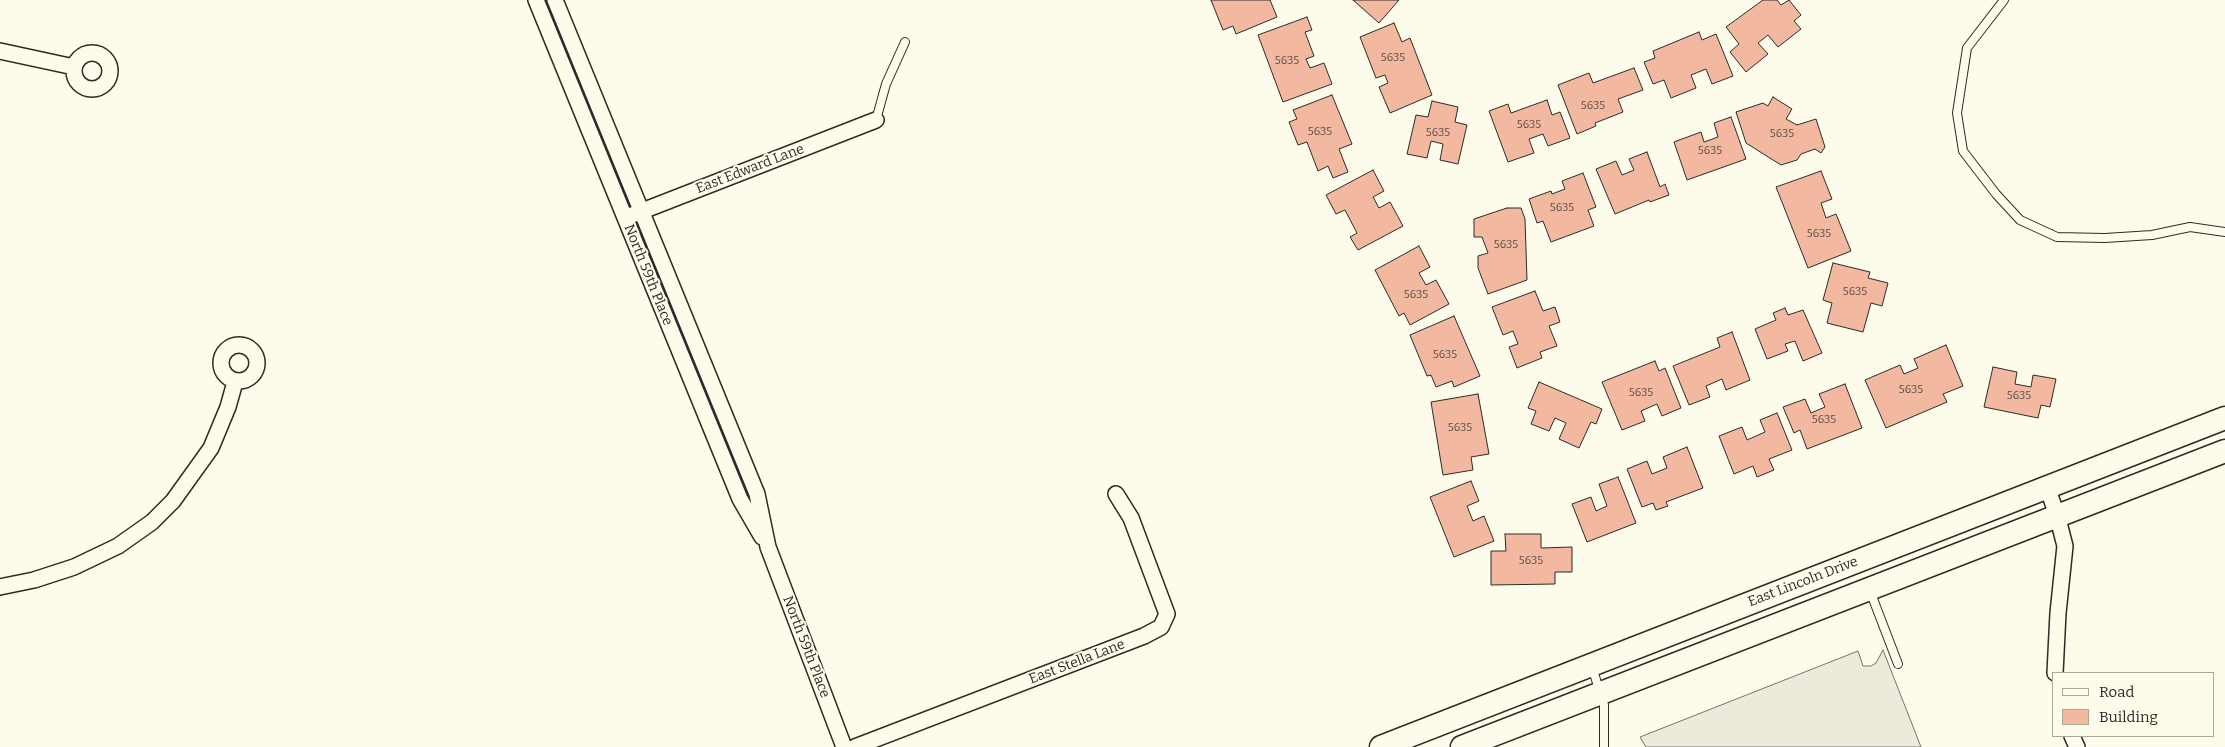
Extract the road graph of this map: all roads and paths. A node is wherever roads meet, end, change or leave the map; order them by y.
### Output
1 (536, 0) edge
2 (555, 0) edge
3 (2004, 0) edge
4 (905, 42) dead end
5 (0, 51) edge
6 (74, 67) dead end
7 (876, 120) joint
8 (642, 211) junction
9 (625, 218) junction
10 (2225, 232) edge
11 (235, 382) dead end
12 (2225, 418) edge
13 (2225, 451) edge
14 (2046, 488) junction
15 (1116, 494) dead end
16 (2057, 515) junction
17 (768, 547) junction
18 (0, 587) edge
19 (1869, 588) junction
20 (1898, 664) dead end
21 (1591, 665) junction
22 (2055, 672) edge
23 (1601, 693) junction
24 (844, 747) edge
25 (855, 747) edge
26 (1381, 747) edge
27 (1462, 747) edge
28 (1604, 747) edge

1 - 9 street, North 59th Place
2 - 8 street, North 59th Place
3 - 10 lane
4 - 7 lane
5 - 6 street
7 - 8 street, East Edward Lane
8 - 9 street, East Edward Lane
8 - 17 street, North 59th Place
9 - 17 street, North 59th Place
11 - 18 street
12 - 14 main road, East Lincoln Drive
13 - 16 main road
14 - 16 street
14 - 21 main road, East Lincoln Drive
15 - 25 street, East Stella Lane
16 - 19 main road
16 - 22 street
17 - 24 street, North 59th Place
19 - 20 lane
19 - 23 main road
21 - 23 lane
21 - 26 main road, East Lincoln Drive
23 - 27 main road
23 - 28 lane

